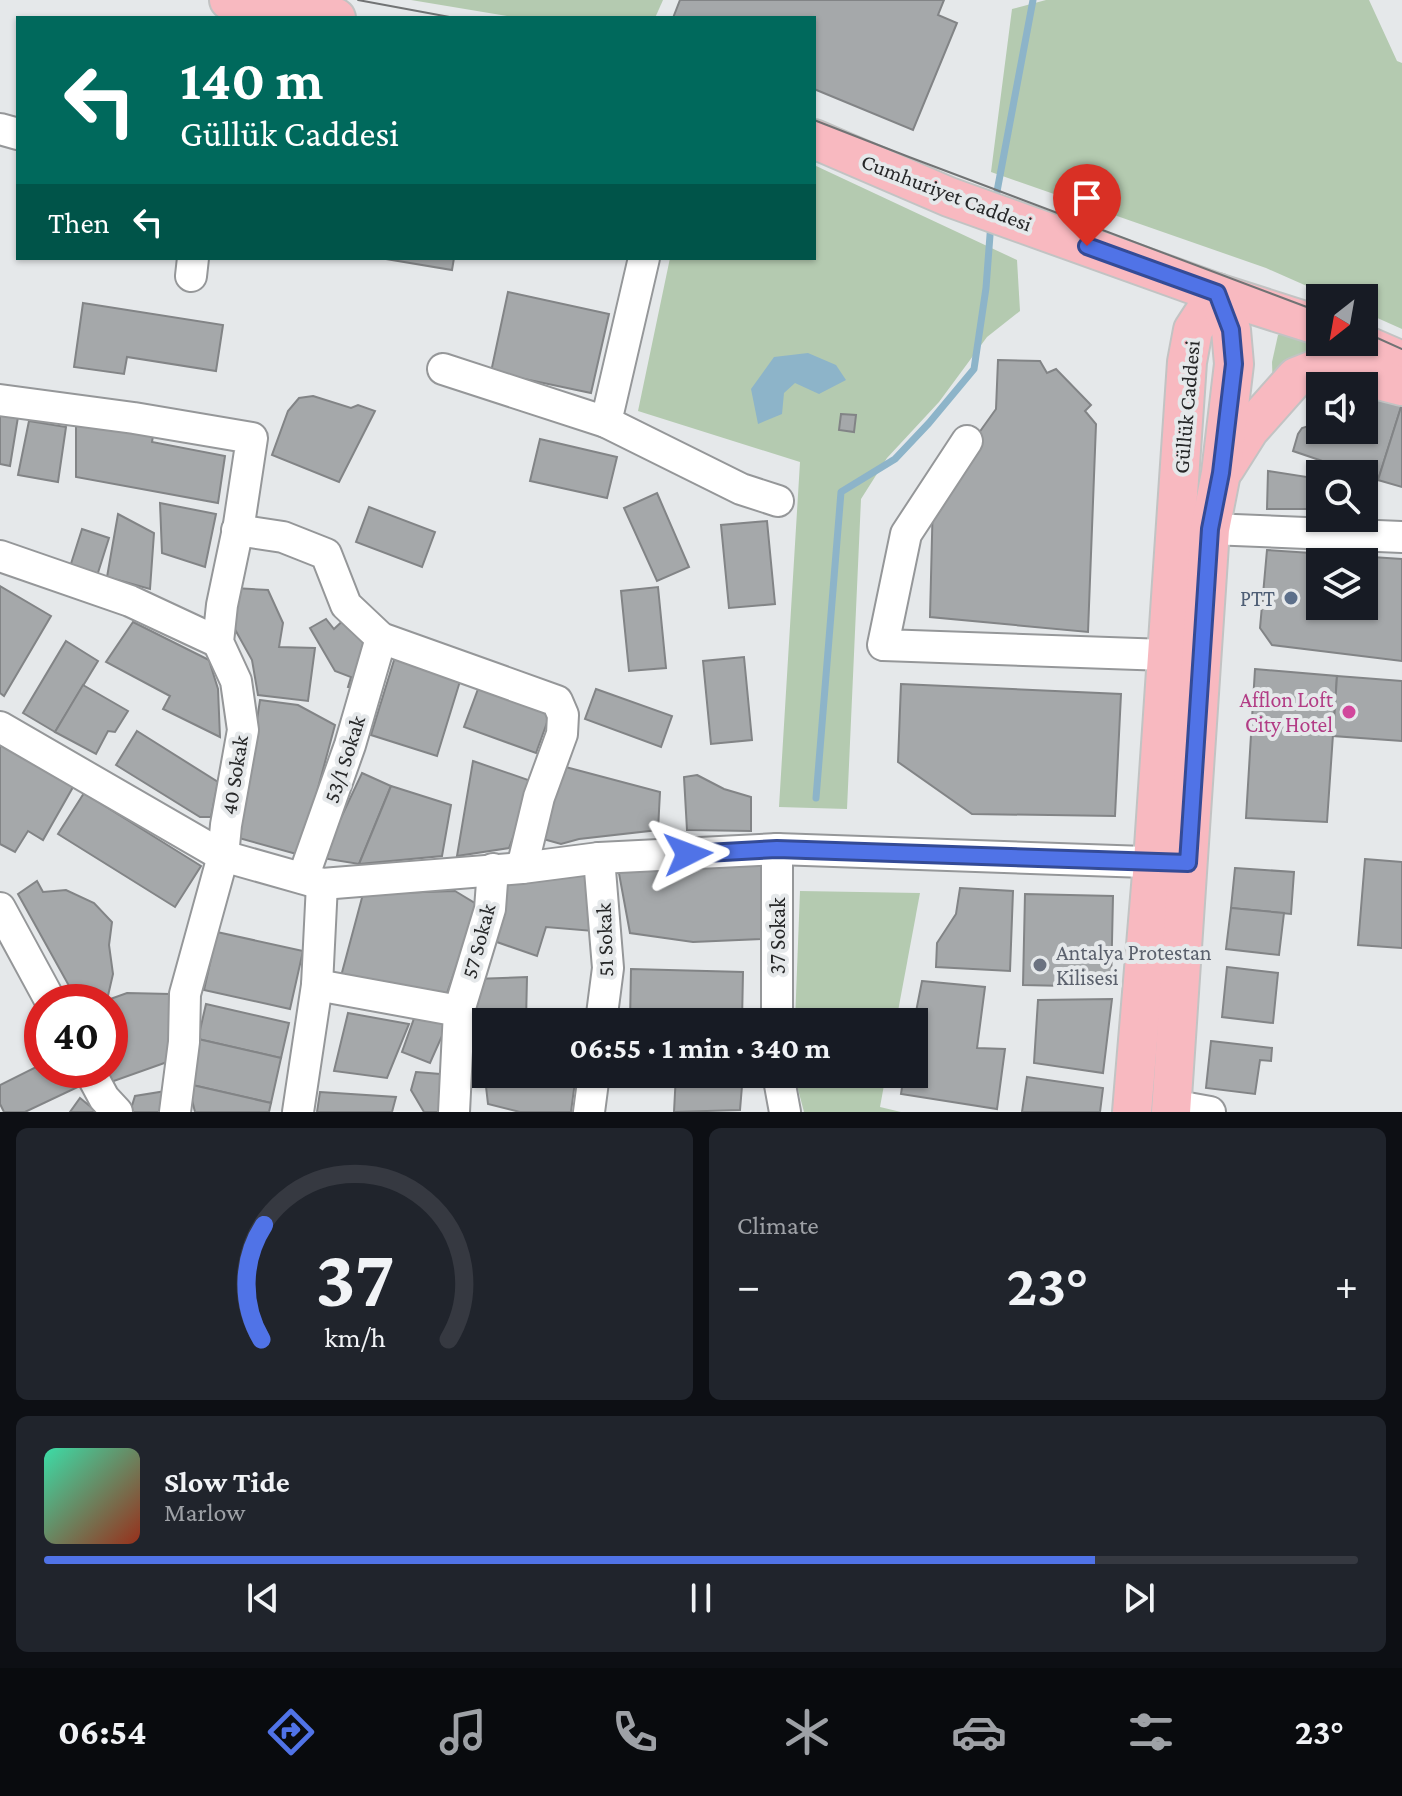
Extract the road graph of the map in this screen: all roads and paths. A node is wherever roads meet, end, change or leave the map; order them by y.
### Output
1 (229, 0) edge
2 (324, 16) edge
3 (816, 140) edge
4 (644, 260) edge
5 (1217, 293) junction
6 (1306, 322) edge
7 (1378, 351) edge
8 (1402, 361) edge
9 (443, 369) dead end
10 (1402, 386) edge
11 (8, 396) edge
12 (606, 422) junction
13 (967, 441) dead end
14 (1221, 473) junction
15 (778, 501) dead end
16 (1210, 529) junction
17 (237, 530) junction
18 (1402, 537) edge
19 (0, 556) edge
20 (381, 638) junction
21 (218, 642) junction
22 (1166, 655) junction
23 (0, 727) edge
24 (777, 849) junction
25 (223, 856) junction
26 (599, 858) junction
27 (1170, 863) junction
28 (507, 869) junction
29 (312, 881) junction
30 (0, 908) edge
31 (41, 984) edge
32 (317, 985) junction
33 (603, 1008) edge
34 (777, 1008) edge
35 (459, 1011) junction
36 (99, 1088) edge
37 (592, 1088) edge
38 (781, 1088) edge
39 (1171, 1109) edge
40 (117, 1112) edge
41 (175, 1112) edge
42 (298, 1112) edge
43 (454, 1112) edge
44 (589, 1112) edge
45 (785, 1112) edge
46 (1132, 1112) edge
47 (1210, 1112) edge

1 - 2 main road
3 - 5 main road, Cumhuriyet Caddesi
4 - 12 street
5 - 6 main road, Cumhuriyet Caddesi
5 - 14 main road, Güllük Caddesi
5 - 22 main road, Güllük Caddesi
7 - 8 main road
9 - 12 street
10 - 14 main road
11 - 17 street
12 - 15 street
13 - 22 street
14 - 16 main road, Güllük Caddesi
16 - 18 street
16 - 27 main road, Güllük Caddesi
17 - 20 street
17 - 21 street
19 - 21 street
20 - 28 street, 57 Sokak
20 - 29 street, 53/1 Sokak
21 - 25 street, 40 Sokak
22 - 27 main road, Güllük Caddesi
23 - 25 street
24 - 26 street
24 - 27 street
24 - 34 street, 37 Sokak
25 - 29 street
25 - 41 street, 40 Sokak
26 - 28 street
26 - 33 street, 51 Sokak
27 - 39 main road, Güllük Caddesi
27 - 46 main road, Güllük Caddesi
28 - 29 street
28 - 35 street, 57 Sokak
29 - 32 street, 53/1 Sokak
30 - 31 street
32 - 35 street
32 - 42 street, 53/1 Sokak
35 - 43 street, 57 Sokak
36 - 40 street
37 - 44 street
38 - 45 street
39 - 47 street

